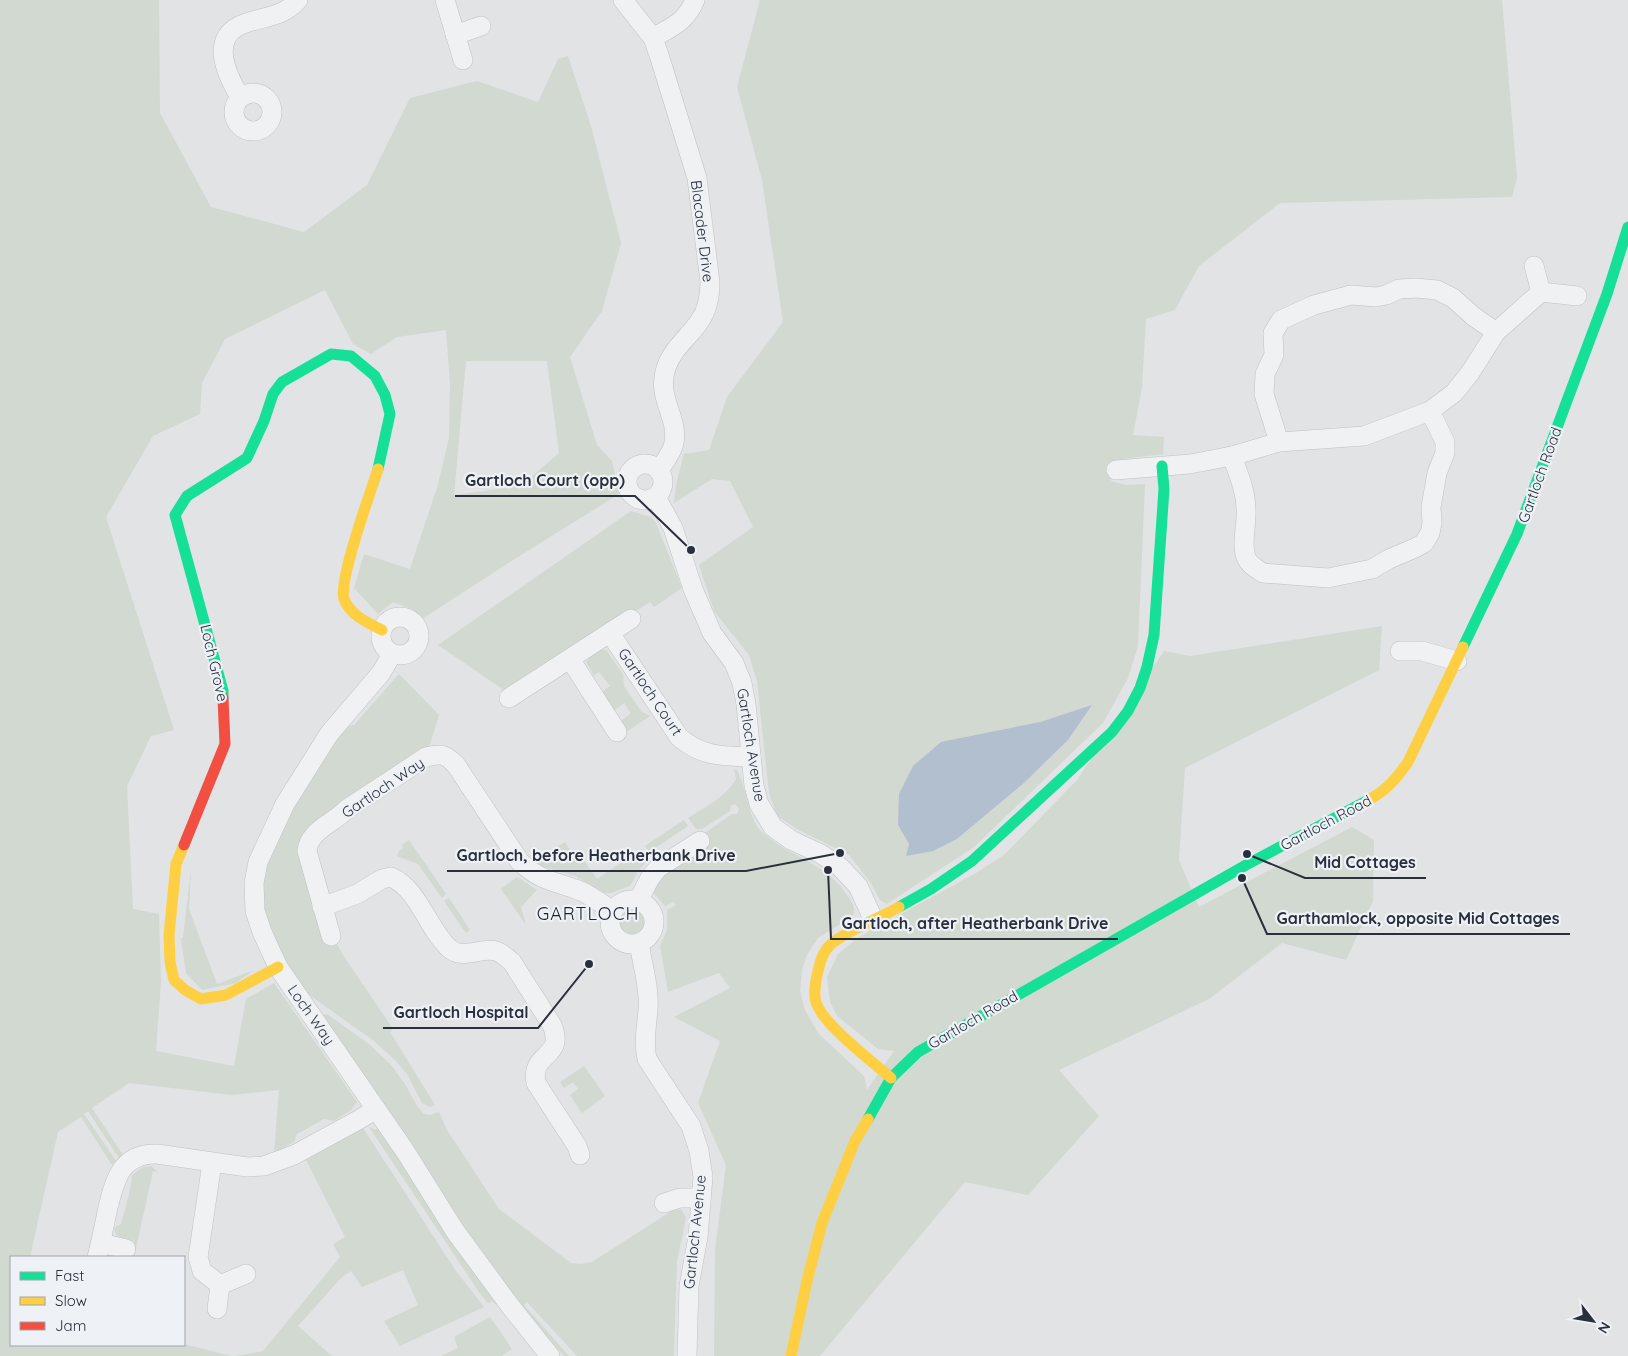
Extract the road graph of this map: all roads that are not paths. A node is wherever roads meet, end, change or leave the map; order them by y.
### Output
1 (298, 0) edge
2 (445, 0) edge
3 (623, 0) edge
4 (695, 0) edge
5 (481, 26) dead end
6 (456, 34) junction
7 (653, 38) junction
8 (463, 60) dead end
9 (240, 97) dead end
10 (1628, 227) edge
11 (1534, 266) dead end
12 (1542, 292) junction
13 (1577, 296) dead end
14 (1496, 332) junction
15 (1430, 411) junction
16 (1279, 442) junction
17 (1232, 456) junction
18 (1162, 466) junction
19 (659, 470) junction
20 (1116, 470) dead end
21 (656, 497) junction
22 (631, 619) dead end
23 (382, 630) junction
24 (610, 633) junction
25 (1400, 651) dead end
26 (392, 654) junction
27 (570, 658) junction
28 (1457, 661) junction
29 (509, 698) dead end
30 (617, 721) dead end
31 (751, 756) junction
32 (700, 841) dead end
33 (638, 901) junction
34 (322, 907) junction
35 (613, 911) junction
36 (874, 921) junction
37 (331, 936) dead end
38 (639, 943) junction
39 (278, 967) junction
40 (891, 1078) junction
41 (376, 1109) junction
42 (580, 1155) dead end
43 (212, 1163) junction
44 (702, 1198) junction
45 (664, 1203) dead end
46 (126, 1249) dead end
47 (99, 1250) edge
48 (246, 1274) dead end
49 (220, 1285) junction
50 (216, 1309) dead end
51 (550, 1356) edge
52 (687, 1356) edge
53 (791, 1356) edge

1 - 9 street
2 - 6 street
3 - 7 street, Blacader Drive
4 - 7 street
5 - 6 street
6 - 8 street
7 - 19 street, Blacader Drive
10 - 28 street, Gartloch Road
11 - 12 street
12 - 13 street
12 - 14 street
14 - 15 street
14 - 16 street
15 - 16 street
15 - 17 street
16 - 17 street
17 - 18 street
18 - 20 street
18 - 36 street
19 - 21 street
19 - 21 street
21 - 31 street, Gartloch Avenue
22 - 24 street, Gartloch Court
23 - 26 street
23 - 26 street
23 - 39 street, Loch Grove
24 - 27 street, Gartloch Court
24 - 31 street, Gartloch Court
25 - 28 street
26 - 39 street, Loch Way
27 - 29 street, Gartloch Court
27 - 30 street
28 - 40 street, Gartloch Road
31 - 36 street, Gartloch Avenue
32 - 33 street
33 - 35 street
33 - 38 street
34 - 35 street, Gartloch Way
34 - 37 street, Gartloch Way
34 - 42 street
35 - 38 street
36 - 40 street
38 - 44 street, Gartloch Avenue
39 - 41 street, Loch Way
40 - 53 street, Gartloch Road
41 - 43 street
41 - 51 street, Loch Way
43 - 47 street
43 - 49 street
44 - 45 street
44 - 52 street, Gartloch Avenue
46 - 47 street
48 - 49 street
49 - 50 street

